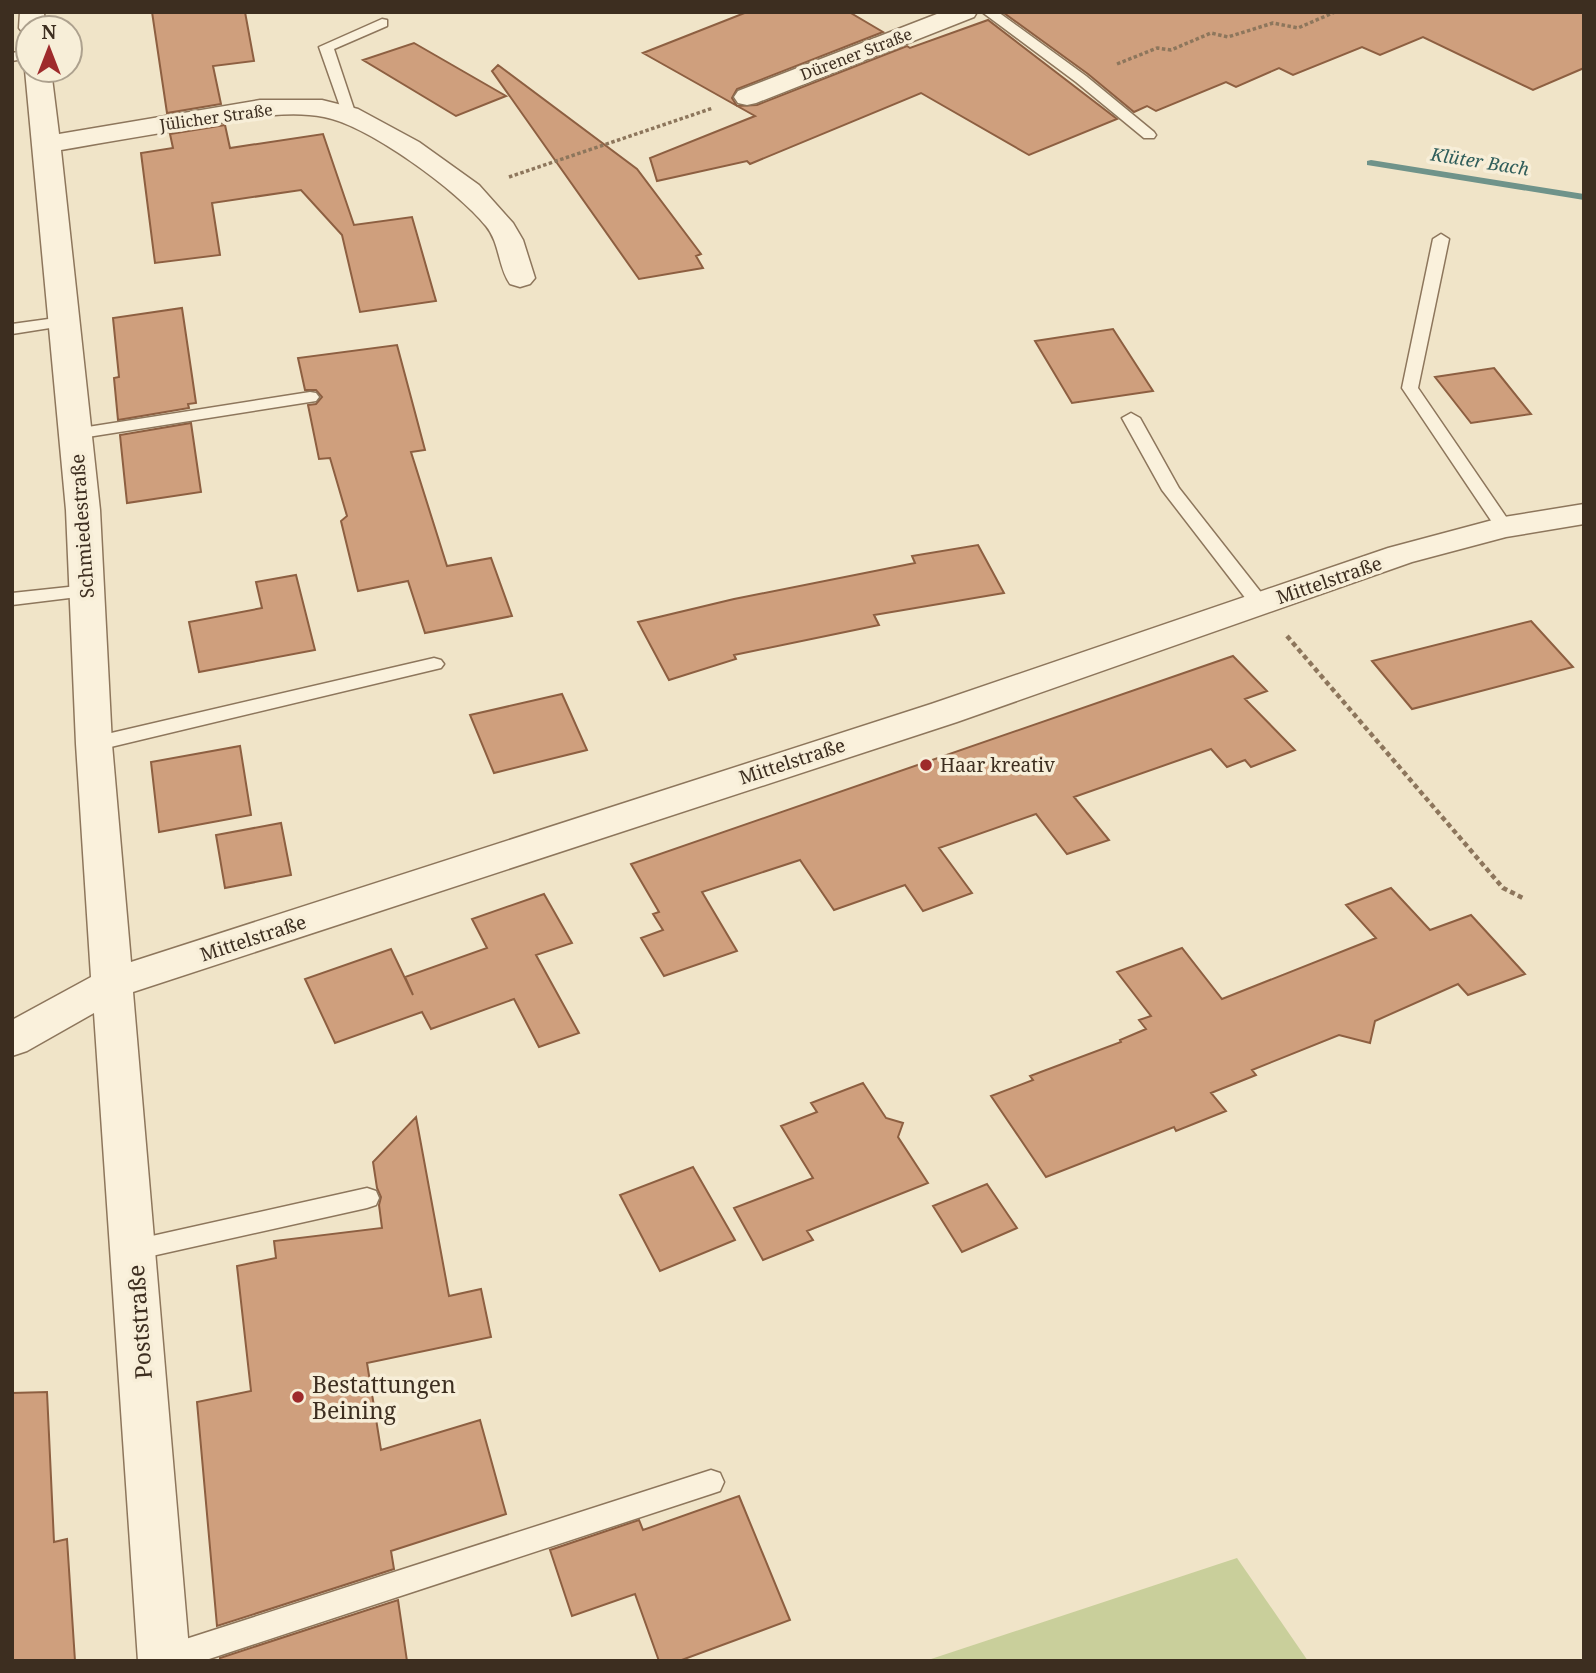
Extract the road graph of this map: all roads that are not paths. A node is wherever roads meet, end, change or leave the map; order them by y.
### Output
1 (965, 12) edge
2 (989, 12) edge
3 (382, 23) dead end
4 (40, 84) edge
5 (747, 97) road end
6 (349, 115) junction
7 (1149, 135) dead end
8 (47, 144) junction
9 (1441, 239) dead end
10 (520, 278) dead end
11 (63, 322) junction
12 (12, 328) edge
13 (310, 397) dead end
14 (1131, 418) dead end
15 (75, 434) junction
16 (1584, 514) edge
17 (1504, 527) junction
18 (86, 591) junction
19 (12, 599) edge
20 (1260, 604) junction
21 (434, 664) dead end
22 (94, 744) junction
23 (114, 983) junction
24 (12, 1040) edge
25 (368, 1198) dead end
26 (134, 1250) junction
27 (711, 1482) dead end
28 (164, 1660) edge

1 - 5 street, Dürener Straße
2 - 7 lane
3 - 6 lane
4 - 8 street, Schmiedestraße
6 - 8 street, Jülicher Straße
6 - 10 street, Jülicher Straße
8 - 11 street, Schmiedestraße
9 - 17 lane
11 - 12 lane
11 - 15 street, Schmiedestraße
13 - 15 lane
14 - 20 lane
15 - 18 street, Schmiedestraße
16 - 17 street, Mittelstraße
17 - 20 street, Mittelstraße
18 - 19 lane
18 - 22 street, Schmiedestraße
20 - 23 street, Mittelstraße
21 - 22 lane
22 - 23 street, Schmiedestraße
23 - 24 street, Mittelstraße
23 - 26 street, Poststraße
25 - 26 lane
26 - 28 street, Poststraße
27 - 28 lane

